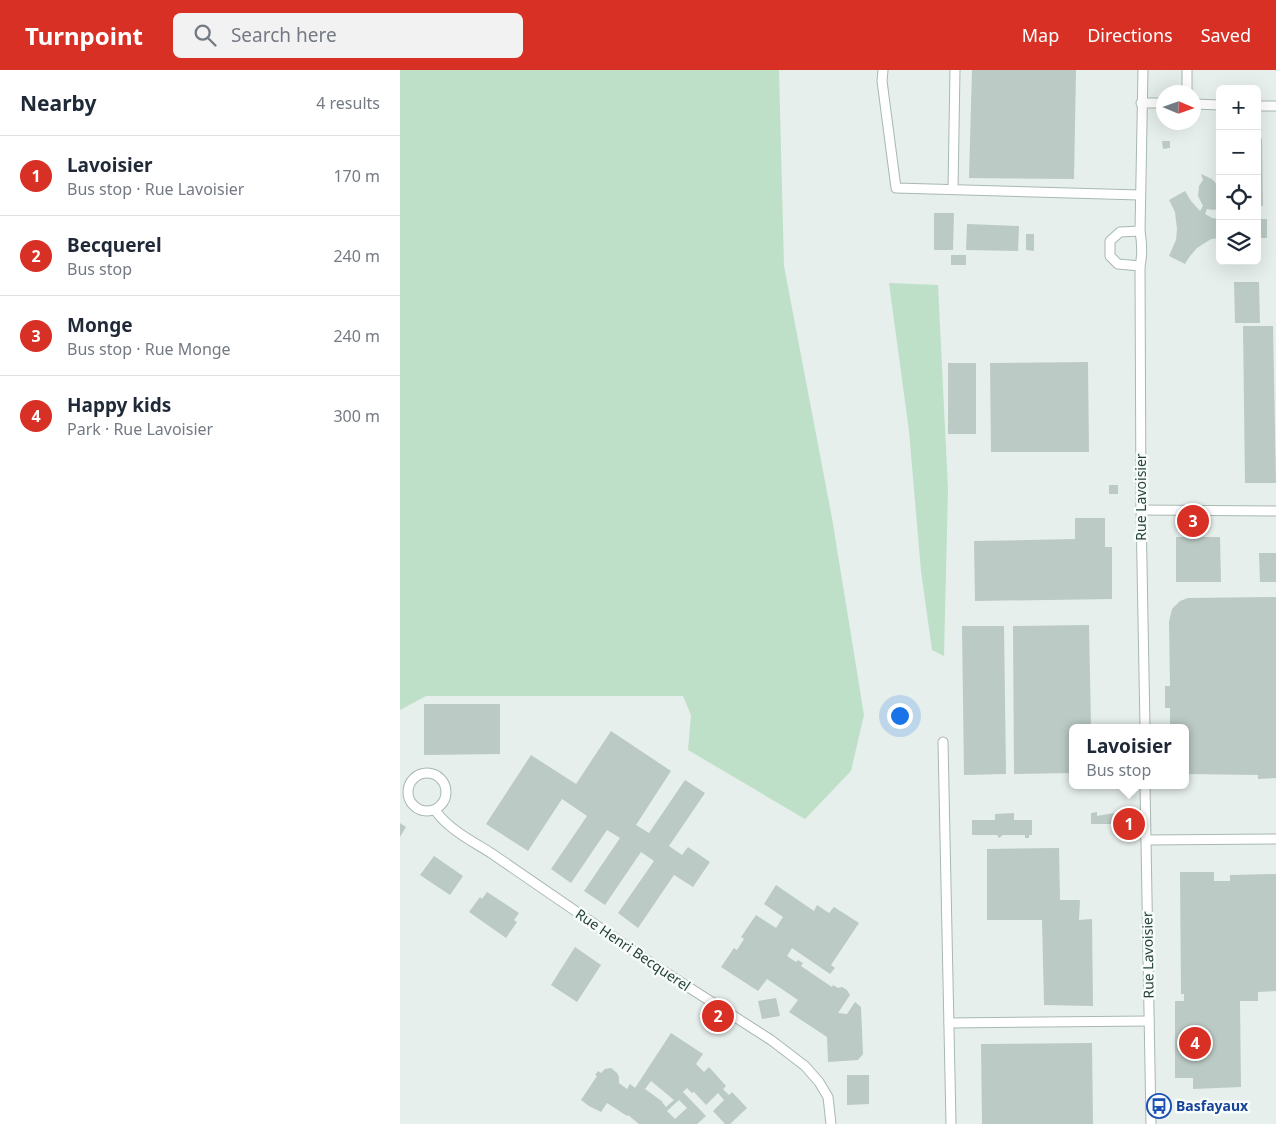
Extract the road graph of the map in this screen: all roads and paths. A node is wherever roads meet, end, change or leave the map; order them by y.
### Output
1 (883, 70) edge
2 (955, 70) edge
3 (1143, 70) edge
4 (1187, 70) edge
5 (1186, 85) edge
6 (1141, 103) junction
7 (1156, 103) edge
8 (1201, 104) edge
9 (1216, 105) edge
10 (1261, 106) edge
11 (1276, 106) edge
12 (953, 189) junction
13 (1140, 195) junction
14 (1140, 231) junction
15 (1140, 266) junction
16 (1141, 510) junction
17 (1276, 511) edge
18 (1145, 724) edge
19 (943, 742) dead end
20 (1146, 789) edge
21 (435, 810) junction
22 (1276, 839) edge
23 (1146, 840) junction
24 (1149, 1021) junction
25 (949, 1023) junction
26 (831, 1124) edge
27 (951, 1124) edge
28 (1151, 1124) edge

1 - 12 street
2 - 12 street
3 - 6 street, Rue Lavoisier
4 - 5 street
6 - 7 street
6 - 13 street, Rue Lavoisier
8 - 9 street
10 - 11 street
12 - 13 street
13 - 14 street, Rue Lavoisier
14 - 15 street, Rue Lavoisier
14 - 15 street
15 - 16 street, Rue Lavoisier
16 - 17 street
16 - 18 street, Rue Lavoisier
19 - 25 street
20 - 23 street, Rue Lavoisier
21 - 21 street
21 - 26 street, Rue Henri Becquerel
22 - 23 street
23 - 24 street, Rue Lavoisier
24 - 25 street
24 - 28 street, Rue Lavoisier
25 - 27 street

